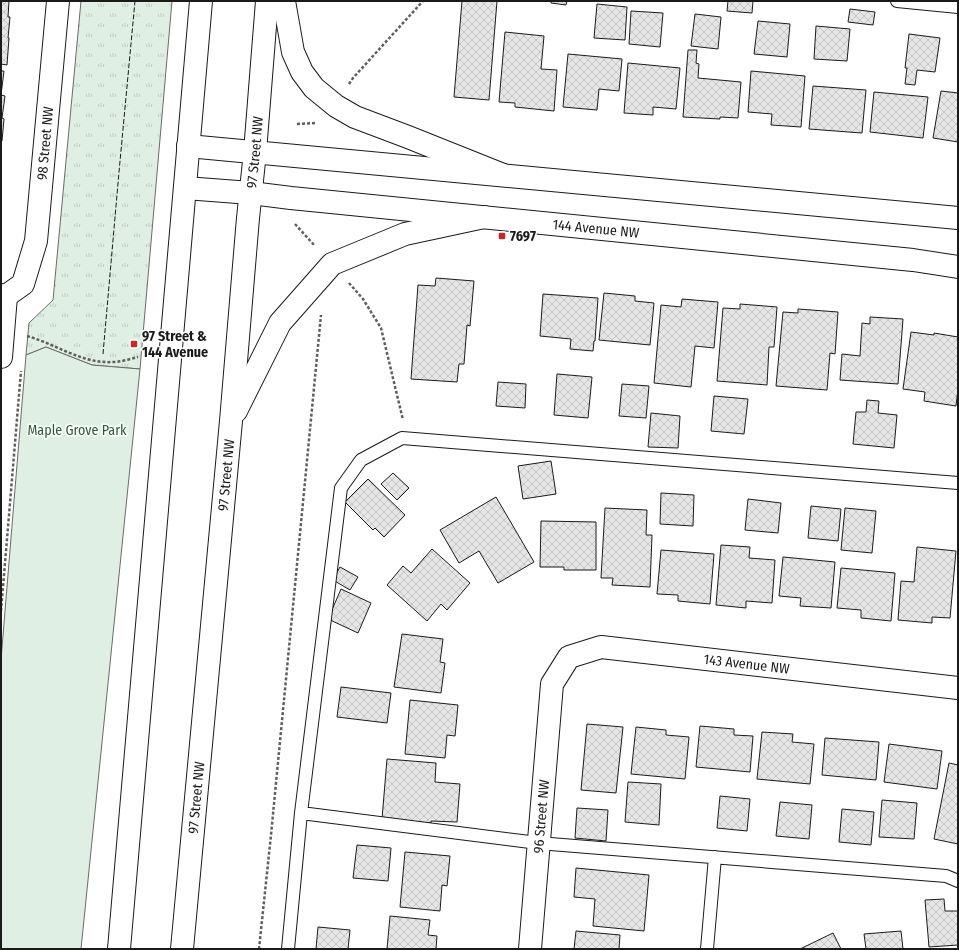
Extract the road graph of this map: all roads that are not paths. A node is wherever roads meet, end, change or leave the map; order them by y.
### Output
1 (58, 1) edge
2 (200, 1) edge
3 (267, 1) edge
4 (284, 1) edge
5 (897, 1) edge
6 (958, 7) edge
7 (188, 146) junction
8 (255, 152) junction
9 (503, 176) junction
10 (185, 188) junction
11 (251, 193) junction
12 (484, 217) junction
13 (958, 218) edge
14 (958, 267) edge
15 (10, 292) edge
16 (1, 357) edge
17 (231, 421) junction
18 (958, 483) edge
19 (552, 684) joint
20 (958, 688) edge
21 (301, 813) junction
22 (538, 843) junction
23 (715, 857) junction
24 (958, 881) edge
25 (118, 949) edge
26 (182, 949) edge
27 (288, 949) edge
28 (530, 949) edge
29 (707, 949) edge

1 - 15 street, 98 Street NW
2 - 7 street
3 - 8 street, 97 Street NW
4 - 9 street
5 - 6 lane
7 - 8 street
7 - 10 street
8 - 9 street
8 - 11 street, 97 Street NW
9 - 13 street
10 - 11 street, 144 Avenue NW
10 - 25 street
11 - 12 street, 144 Avenue NW
11 - 17 street, 97 Street NW
12 - 14 street, 144 Avenue NW
12 - 17 street
15 - 16 street, 98 Street NW
17 - 26 street, 97 Street NW
18 - 21 lane
19 - 20 street, 143 Avenue NW
19 - 22 street, 96 Street NW
21 - 22 lane
21 - 27 lane
22 - 23 lane
22 - 28 street, 96 Street NW
23 - 24 lane
23 - 29 lane

